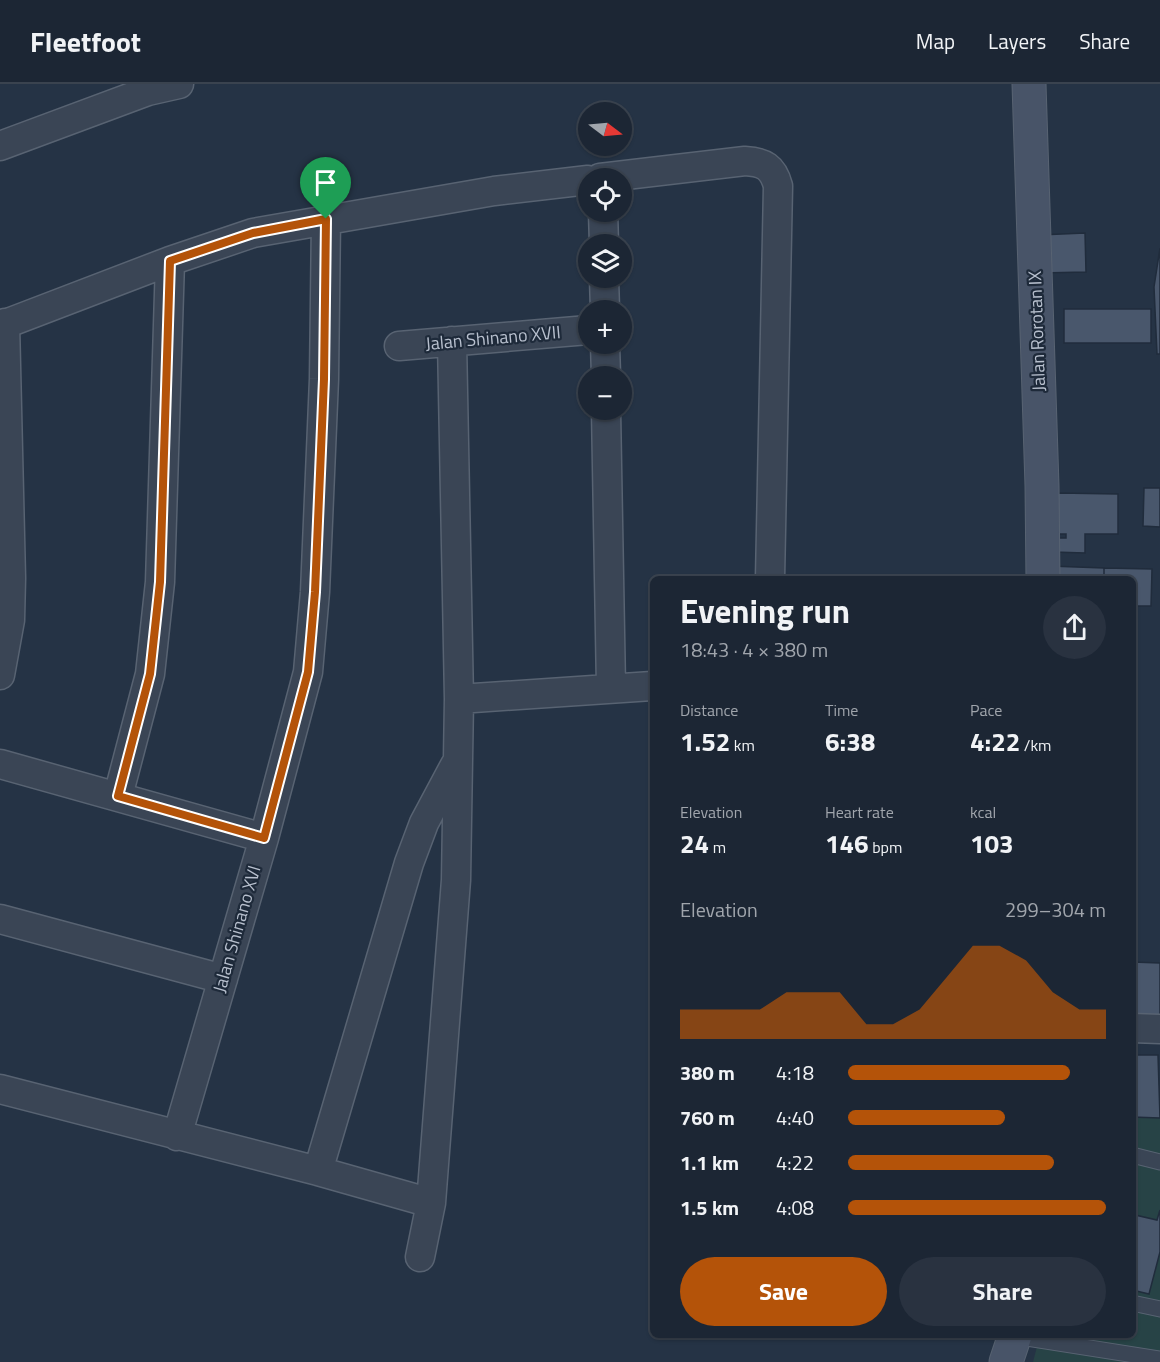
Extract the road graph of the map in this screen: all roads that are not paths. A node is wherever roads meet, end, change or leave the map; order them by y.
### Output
1 (180, 84) edge
2 (1029, 84) edge
3 (148, 88) edge
4 (0, 146) edge
5 (632, 174) edge
6 (578, 181) edge
7 (326, 219) junction
8 (170, 261) junction
9 (3, 325) edge
10 (578, 331) edge
11 (452, 341) junction
12 (399, 346) dead end
13 (606, 420) edge
14 (770, 576) edge
15 (1042, 576) edge
16 (0, 675) edge
17 (650, 686) edge
18 (611, 688) junction
19 (459, 699) junction
20 (457, 760) junction
21 (0, 764) edge
22 (118, 796) junction
23 (264, 838) junction
24 (0, 919) edge
25 (223, 979) junction
26 (1136, 1028) edge
27 (1160, 1029) edge
28 (0, 1089) edge
29 (177, 1136) junction
30 (1136, 1156) edge
31 (1160, 1162) edge
32 (318, 1171) junction
33 (431, 1203) junction
34 (420, 1257) dead end
35 (1136, 1304) edge
36 (1160, 1309) edge
37 (1089, 1341) edge
38 (1012, 1344) edge
39 (1160, 1359) edge

1 - 3 street
2 - 15 street, Jalan Rorotan IX
3 - 4 street
5 - 14 street
6 - 7 street
7 - 8 street
7 - 23 street, Jalan Shinano XVI
8 - 9 street
8 - 22 street
9 - 16 street
10 - 11 street, Jalan Shinano XVII
11 - 12 street, Jalan Shinano XVII
11 - 19 street
13 - 18 street
17 - 18 street
18 - 19 street
19 - 20 street
20 - 32 street
20 - 33 street
21 - 22 street
22 - 23 street
23 - 25 street, Jalan Shinano XVI
24 - 25 street
25 - 29 street, Jalan Shinano XVI
26 - 27 street
28 - 29 street
29 - 32 street
30 - 31 lane
32 - 33 street
33 - 34 street
35 - 36 lane
37 - 38 lane
37 - 39 lane

